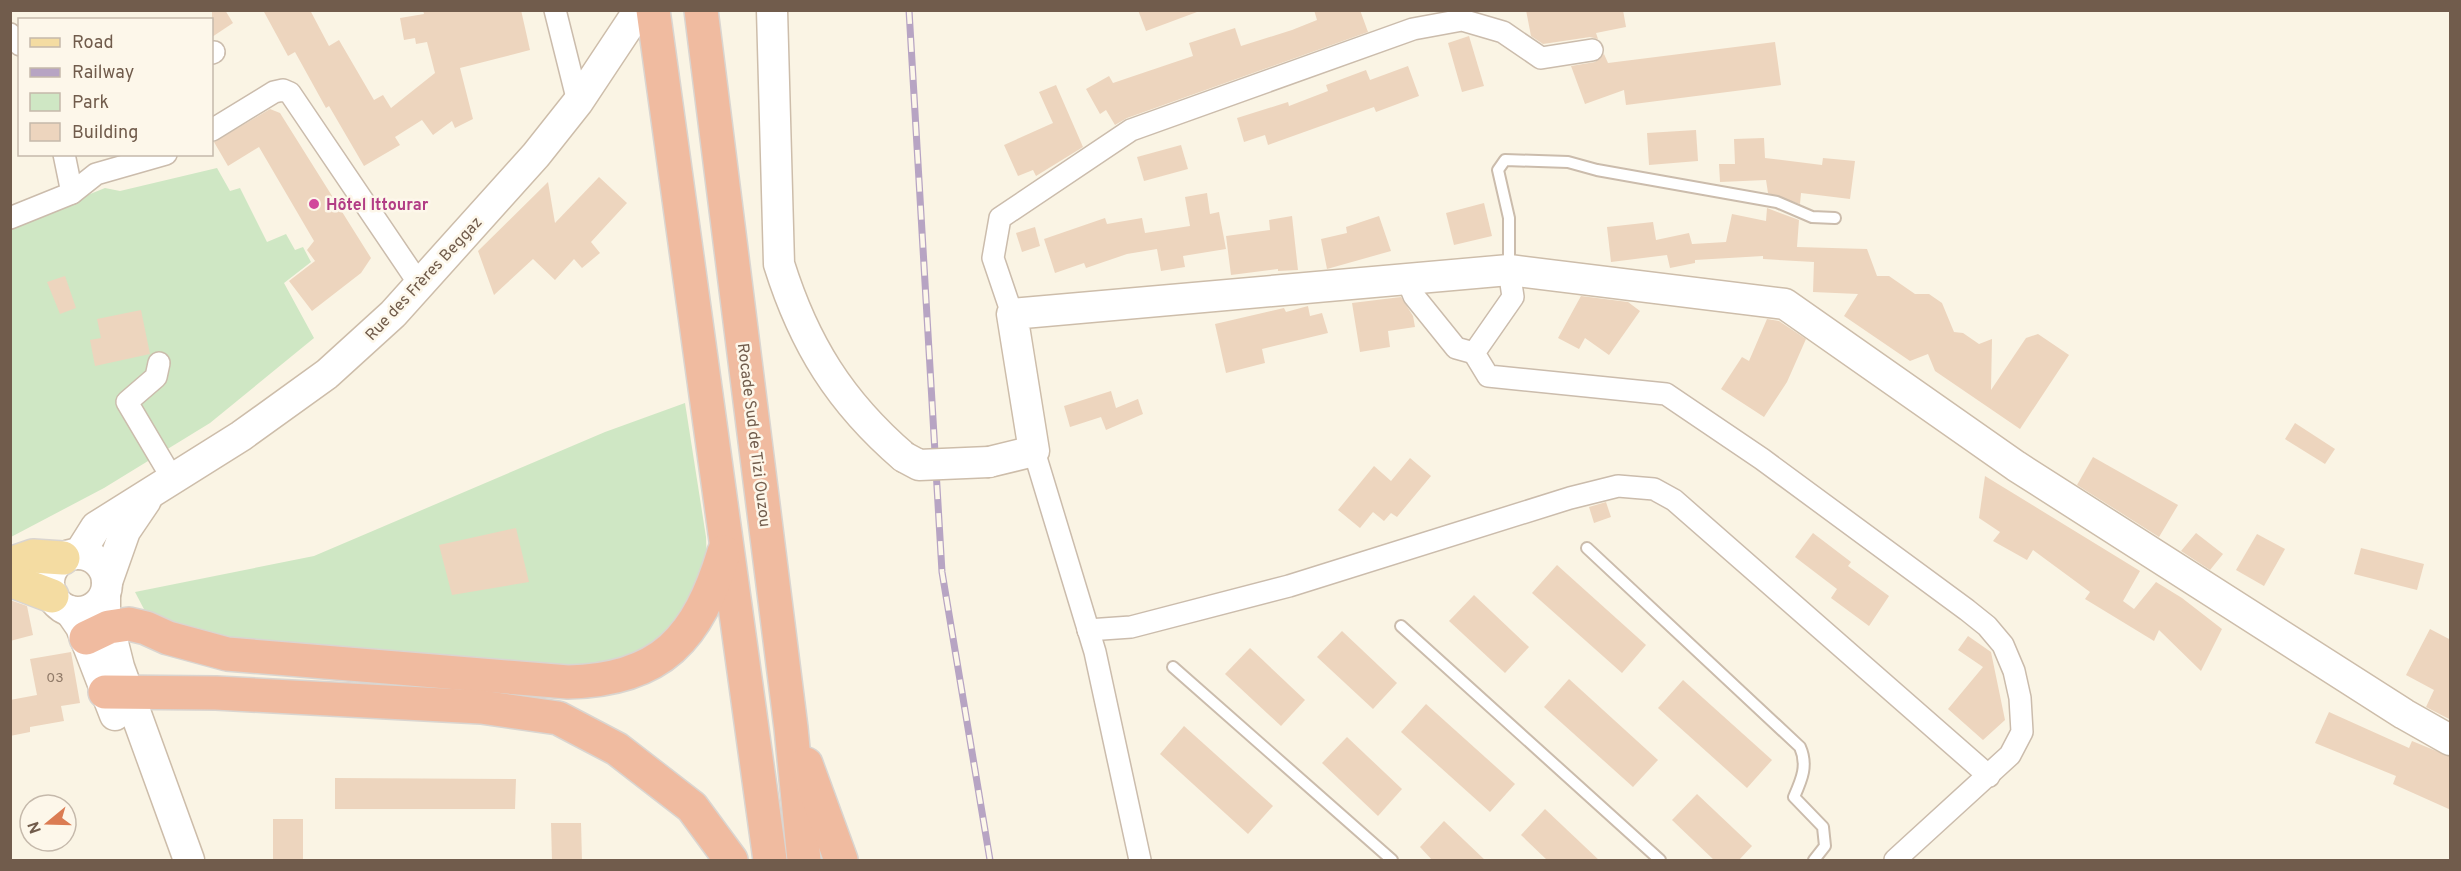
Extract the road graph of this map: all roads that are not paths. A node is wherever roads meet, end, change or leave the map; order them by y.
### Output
1 (555, 10) edge
2 (639, 10) edge
3 (653, 10) edge
4 (701, 10) edge
5 (772, 10) edge
6 (1592, 50) dead end
7 (578, 102) junction
8 (213, 129) edge
9 (65, 156) edge
10 (159, 156) edge
11 (72, 193) junction
12 (10, 218) edge
13 (1835, 218) dead end
14 (1509, 270) junction
15 (1407, 279) junction
16 (420, 285) junction
17 (1012, 314) junction
18 (1474, 353) junction
19 (159, 363) dead end
20 (1034, 451) junction
21 (162, 484) junction
22 (727, 544) junction
23 (1587, 548) dead end
24 (71, 556) junction
25 (10, 564) edge
26 (10, 580) edge
27 (88, 608) junction
28 (1401, 626) dead end
29 (1088, 630) junction
30 (1173, 667) dead end
31 (116, 691) junction
32 (791, 728) junction
33 (2451, 740) edge
34 (1989, 776) junction
35 (173, 861) edge
36 (189, 861) edge
37 (731, 861) edge
38 (770, 861) edge
39 (804, 861) edge
40 (841, 861) edge
41 (1140, 861) edge
42 (1392, 861) edge
43 (1660, 861) edge
44 (1814, 861) edge
45 (1895, 861) edge

1 - 7 street
2 - 7 street, Rue des Frères Beggaz
3 - 22 highway
4 - 32 highway, Rocade Sud de Tizi Ouzou
5 - 20 street, bridge
6 - 17 street
7 - 16 street, Rue des Frères Beggaz
8 - 16 street
9 - 11 street
10 - 11 street
11 - 12 street
13 - 14 lane
14 - 15 street
14 - 18 street
14 - 33 street
15 - 17 street
15 - 18 street
16 - 21 street, Rue des Frères Beggaz
17 - 20 street
18 - 34 street
19 - 21 street
20 - 29 street
21 - 24 street, Rue des Frères Beggaz
21 - 27 street
22 - 27 highway
22 - 38 highway
23 - 44 lane
24 - 25 main road
24 - 27 street
24 - 27 street, Rue des Frères Beggaz
26 - 27 main road
27 - 31 street
28 - 43 lane
29 - 34 street
29 - 41 street
30 - 42 lane
31 - 35 street
31 - 36 street
31 - 37 highway
32 - 39 highway, Rocade Sud de Tizi Ouzou
32 - 40 highway
34 - 45 street

